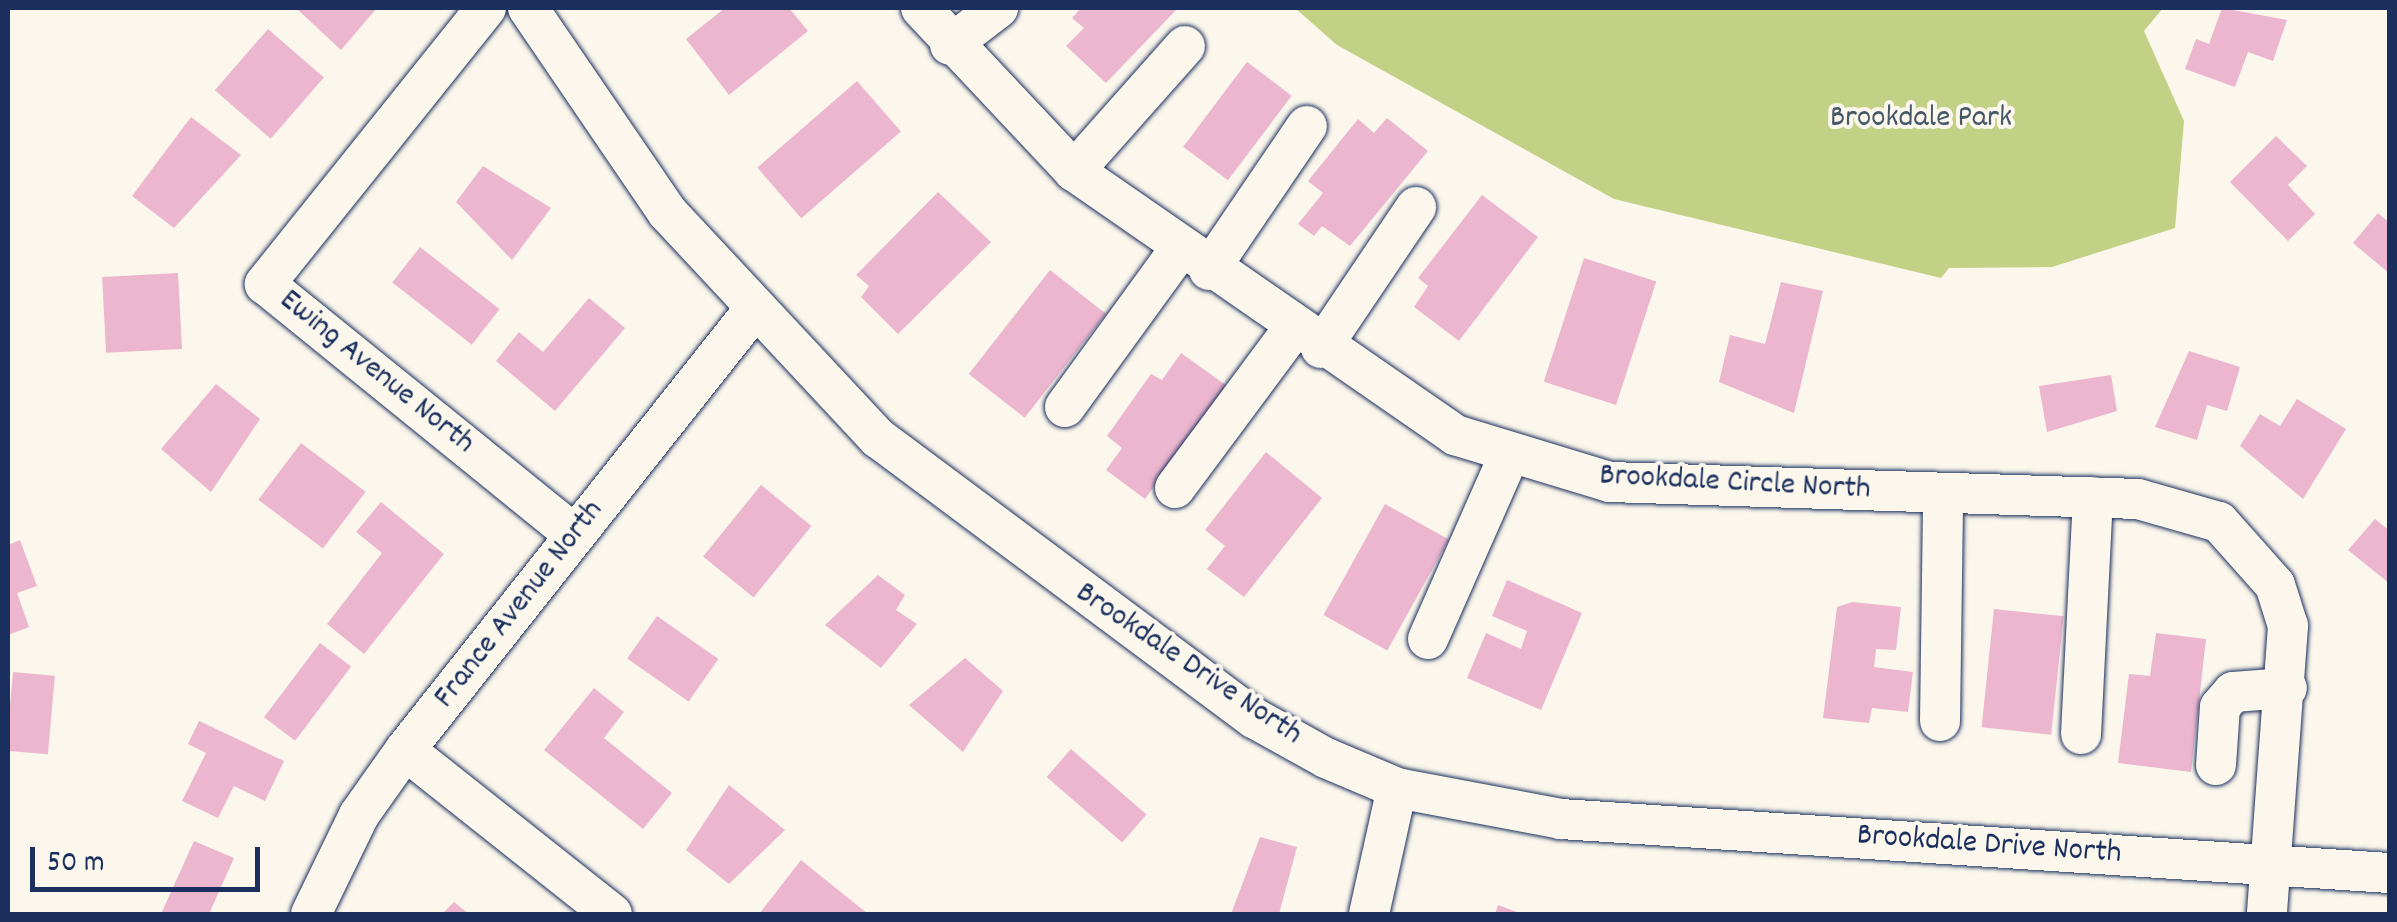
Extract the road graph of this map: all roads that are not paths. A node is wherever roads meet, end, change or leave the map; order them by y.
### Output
1 (486, 8) edge
2 (528, 8) edge
3 (921, 8) edge
4 (998, 8) edge
5 (950, 45) junction
6 (1185, 46) dead end
7 (1307, 126) dead end
8 (1074, 171) junction
9 (1416, 207) dead end
10 (1194, 260) junction
11 (752, 312) junction
12 (1307, 339) junction
13 (1064, 407) dead end
14 (1509, 455) junction
15 (1174, 488) dead end
16 (1943, 493) junction
17 (2092, 496) junction
18 (575, 535) junction
19 (1428, 639) dead end
20 (2287, 688) junction
21 (1940, 721) dead end
22 (2081, 734) dead end
23 (405, 750) junction
24 (2216, 766) dead end
25 (1397, 788) junction
26 (2277, 864) junction
27 (2390, 873) edge
28 (311, 914) edge
29 (612, 914) edge
30 (1368, 914) edge
31 (2267, 914) edge

1 - 18 street, Ewing Avenue North
2 - 11 street, Brookdale Drive North
3 - 5 street, Brookdale Circle North
4 - 5 street
5 - 8 street, Brookdale Circle North
6 - 8 street
7 - 10 street
8 - 10 street, Brookdale Circle North
9 - 12 street
10 - 12 street, Brookdale Circle North
10 - 13 street
11 - 18 street, France Avenue North
11 - 25 street, Brookdale Drive North
12 - 14 street, Brookdale Circle North
12 - 15 street
14 - 16 street, Brookdale Circle North
14 - 19 street
16 - 17 street, Brookdale Circle North
16 - 21 street
17 - 20 street, Brookdale Circle North
17 - 22 street
18 - 23 street, France Avenue North
20 - 24 street
20 - 26 street, Brookdale Circle North
23 - 28 street, France Avenue North
23 - 29 street
25 - 26 street, Brookdale Drive North
25 - 30 street
26 - 27 street, Brookdale Drive North
26 - 31 street, Brookdale Circle North

